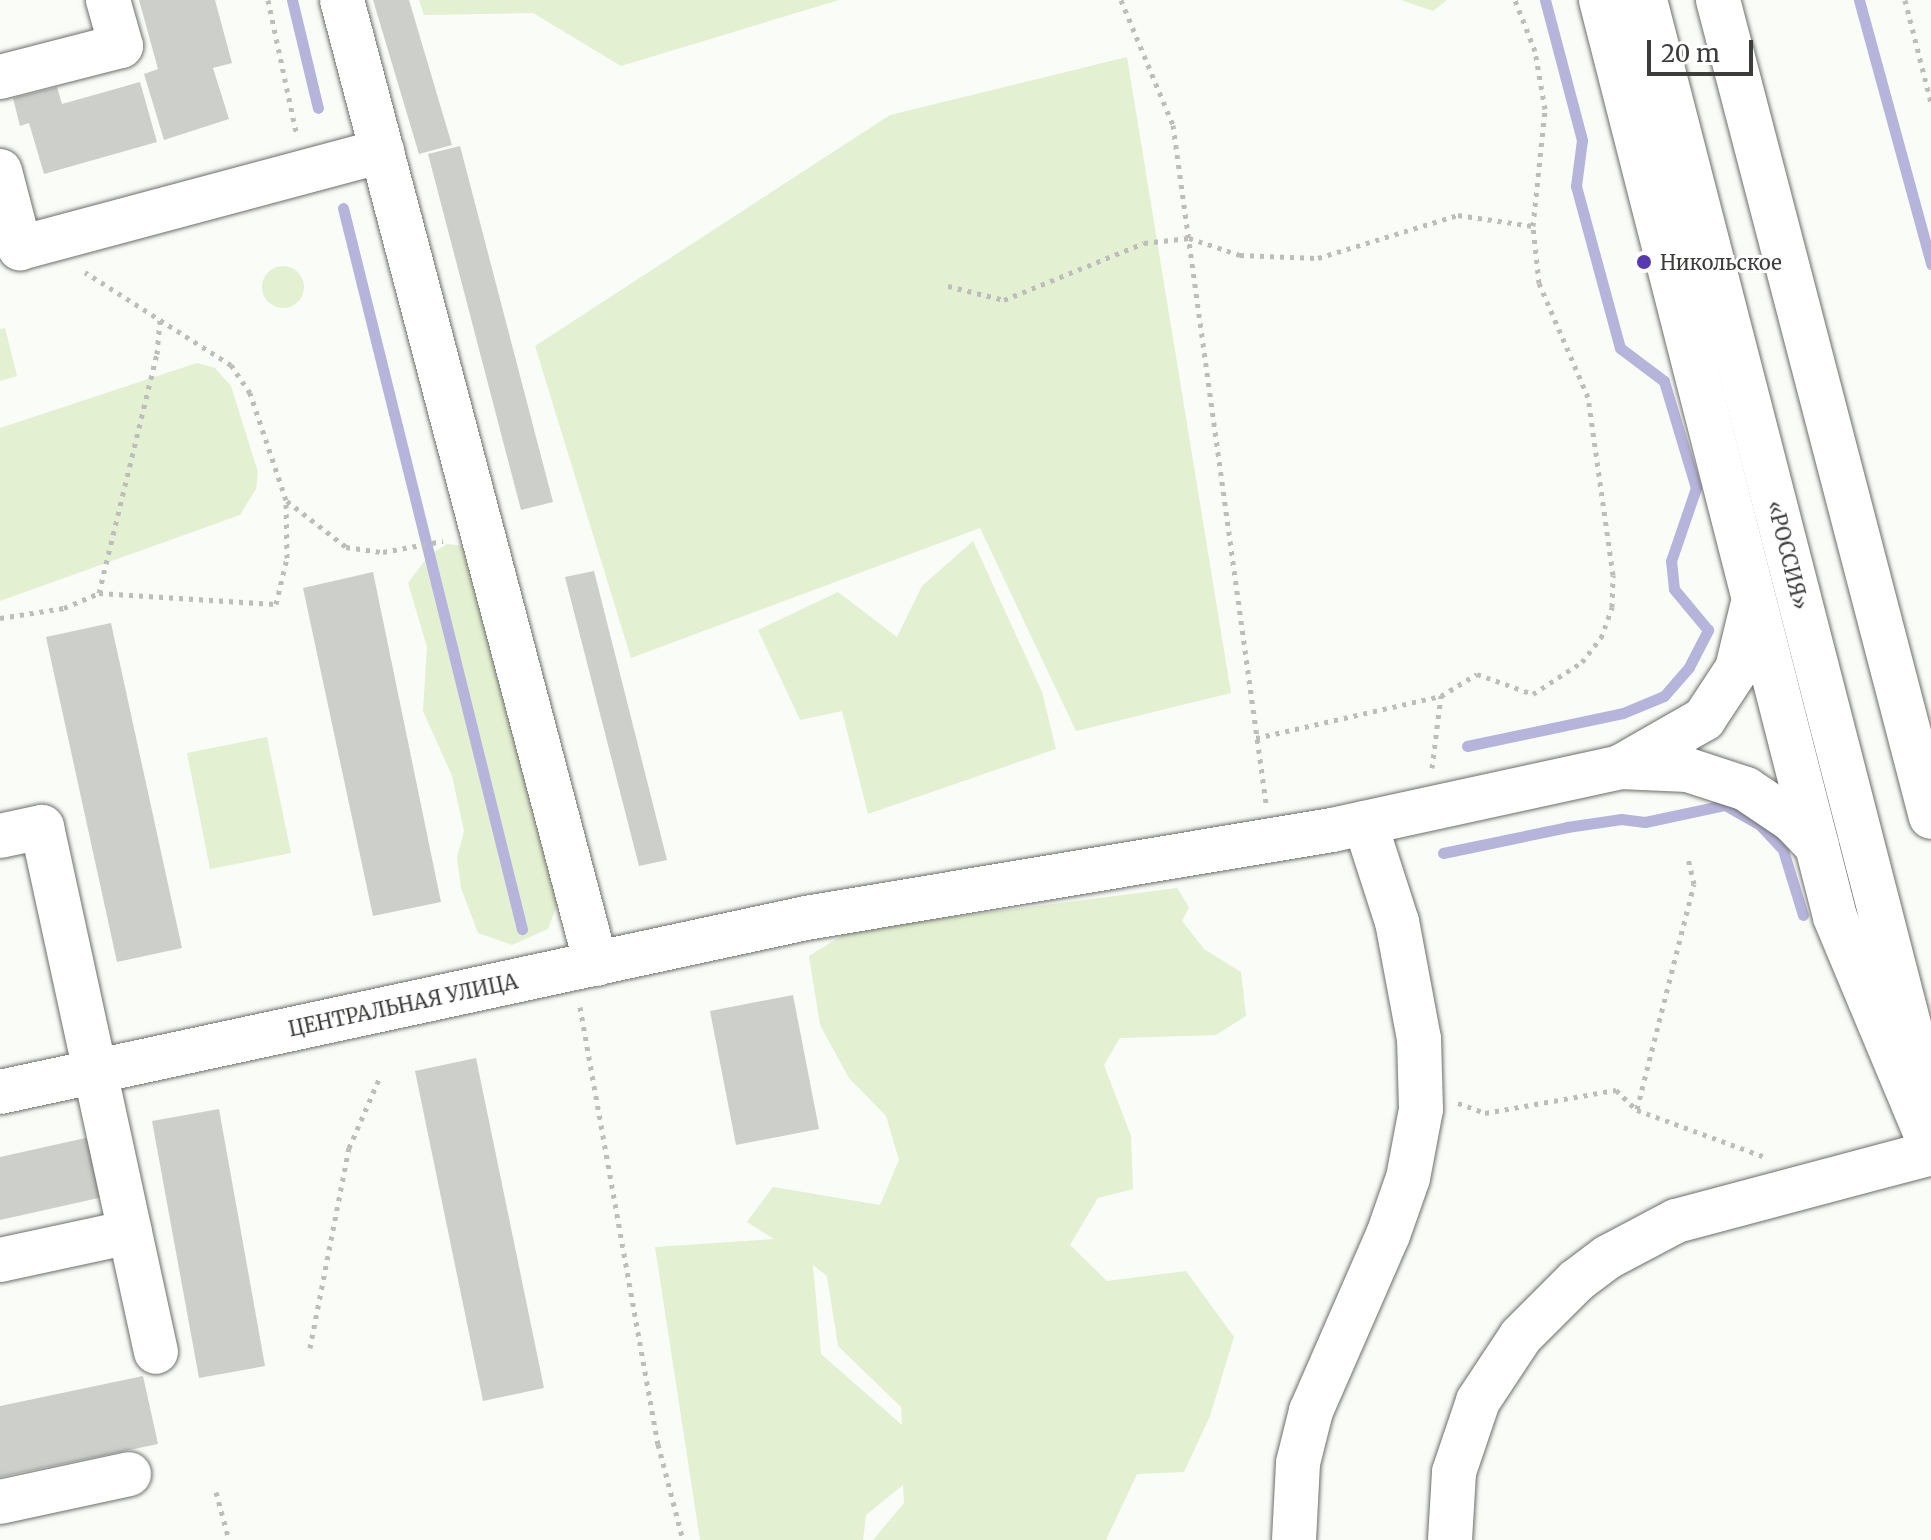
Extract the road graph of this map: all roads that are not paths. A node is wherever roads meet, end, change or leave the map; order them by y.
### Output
1 (108, 0) edge
2 (342, 0) edge
3 (1601, 0) edge
4 (1645, 0) edge
5 (1718, 0) edge
6 (0, 77) edge
7 (382, 151) junction
8 (0, 171) edge
9 (1754, 598) junction
10 (1620, 767) junction
11 (1931, 817) edge
12 (1365, 823) junction
13 (0, 836) edge
14 (1817, 846) junction
15 (585, 966) junction
16 (95, 1071) junction
17 (0, 1092) edge
18 (1931, 1110) edge
19 (1931, 1147) edge
20 (1931, 1153) edge
21 (130, 1232) junction
22 (0, 1260) edge
23 (156, 1352) dead end
24 (129, 1474) dead end
25 (0, 1502) edge
26 (1294, 1540) edge
27 (1450, 1540) edge

1 - 6 main road
2 - 7 main road
3 - 9 main road
4 - 18 main road, «РОССИЯ»
5 - 11 main road
7 - 8 main road
7 - 15 main road
9 - 10 main road
9 - 14 main road
10 - 12 main road, ЦЕНТРАЛЬНАЯ УЛИЦА
10 - 14 main road
12 - 15 main road, ЦЕНТРАЛЬНАЯ УЛИЦА
12 - 26 main road
13 - 16 main road
14 - 19 main road
15 - 16 main road, ЦЕНТРАЛЬНАЯ УЛИЦА
16 - 17 main road, ЦЕНТРАЛЬНАЯ УЛИЦА
16 - 21 main road
20 - 27 main road
21 - 22 main road
21 - 23 main road
24 - 25 main road

